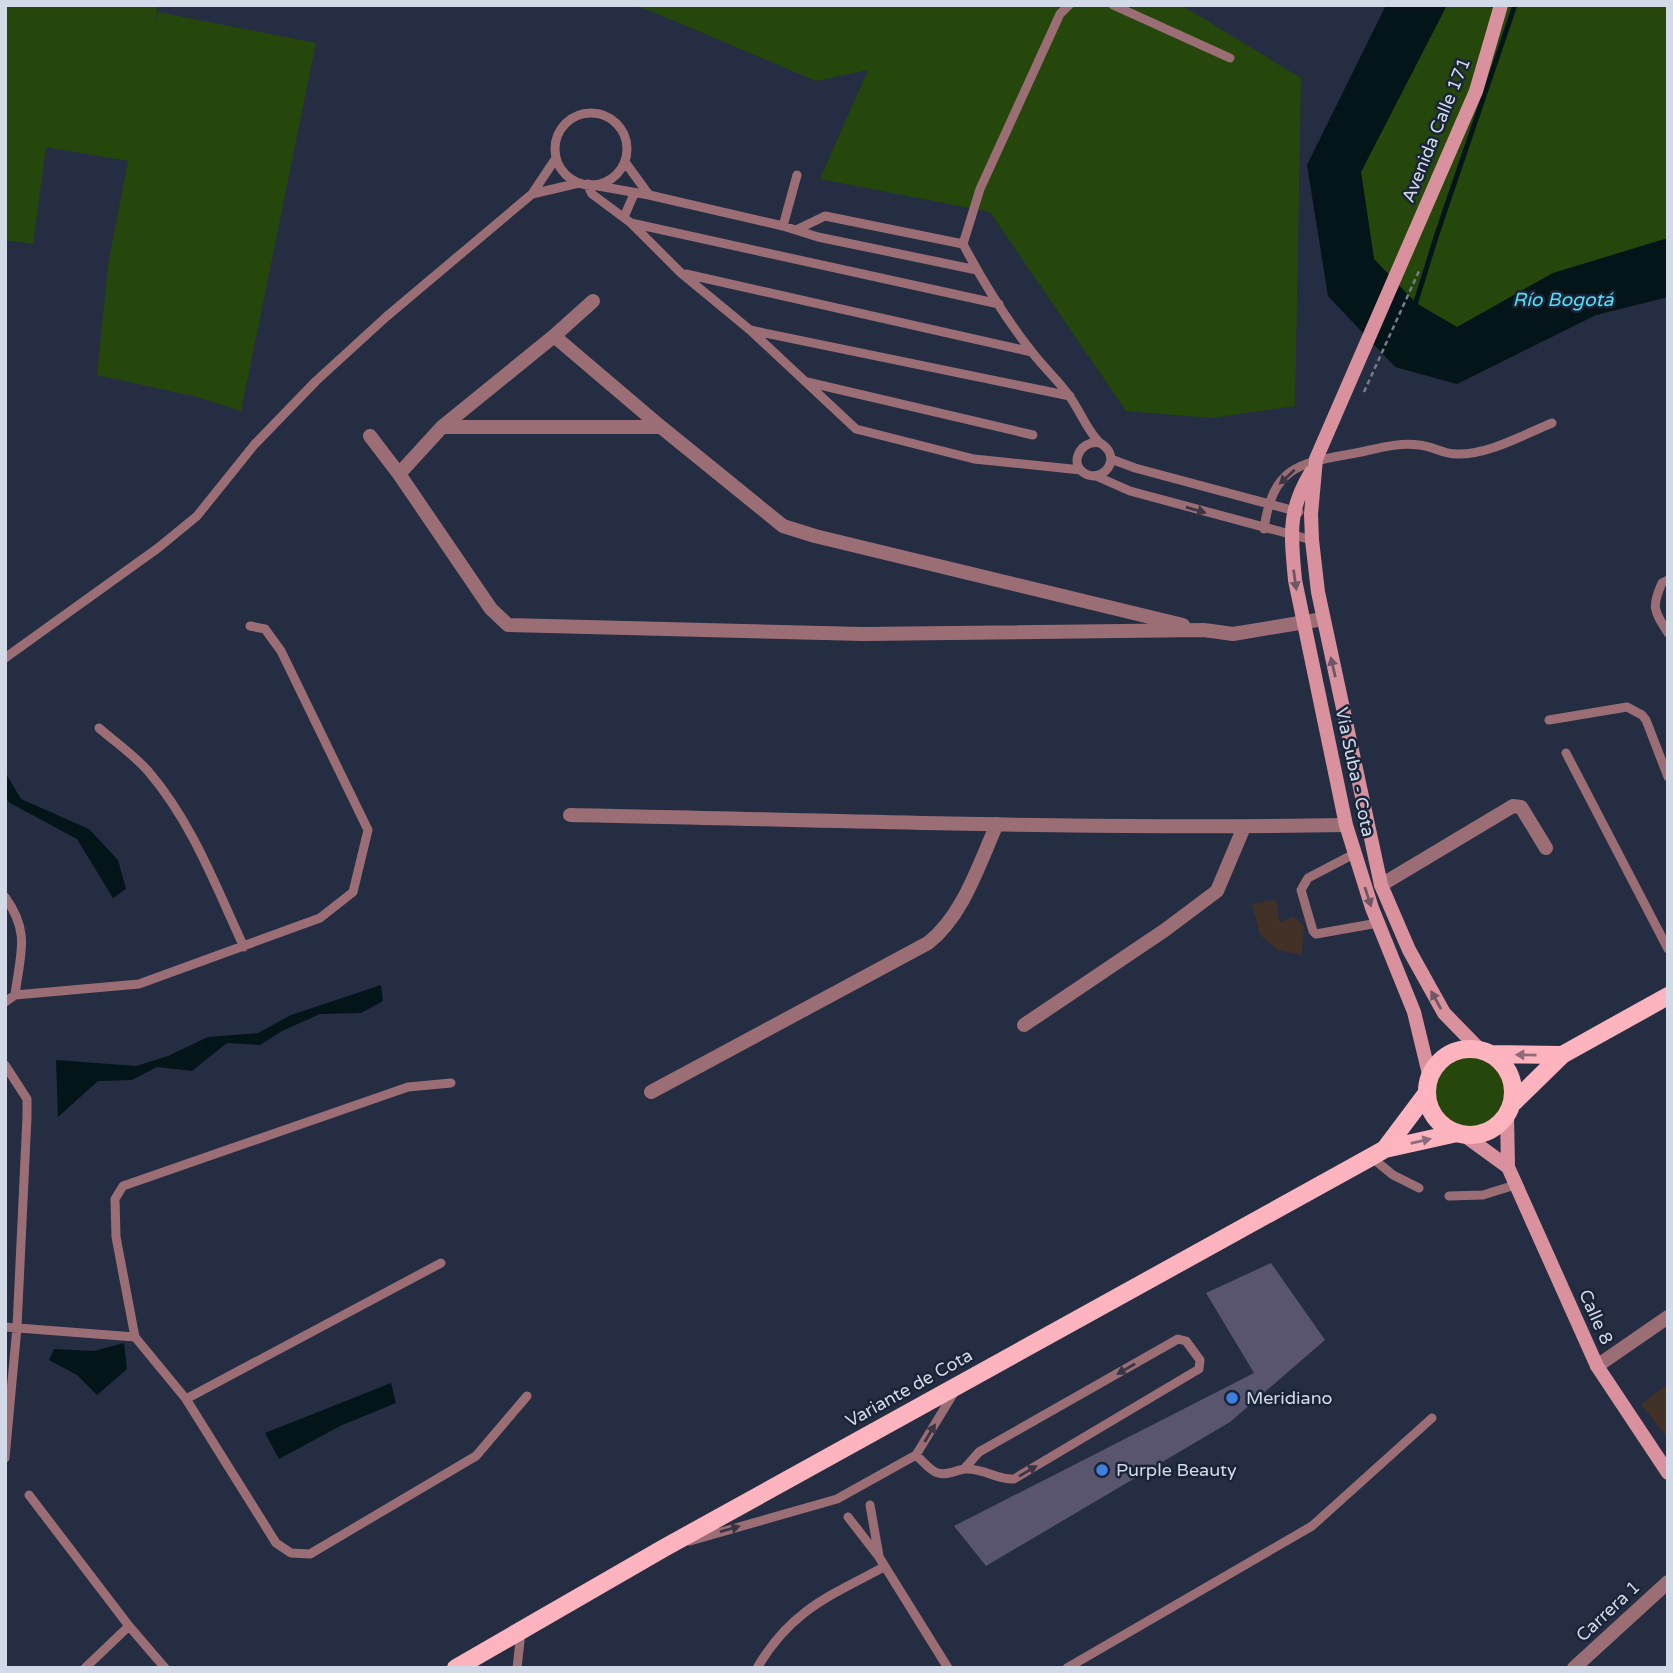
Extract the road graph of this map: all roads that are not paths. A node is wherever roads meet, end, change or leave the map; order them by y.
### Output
1 (1069, 5) edge
2 (1113, 5) edge
3 (1501, 5) edge
4 (1230, 58) dead end
5 (556, 158) junction
6 (625, 162) junction
7 (797, 175) dead end
8 (583, 183) junction
9 (532, 194) junction
10 (634, 194) junction
11 (649, 195) junction
12 (628, 220) junction
13 (783, 226) junction
14 (796, 230) junction
15 (963, 244) junction
16 (1399, 267) joint
17 (977, 270) junction
18 (681, 273) junction
19 (593, 301) dead end
20 (999, 304) junction
21 (750, 330) junction
22 (554, 336) junction
23 (1032, 352) junction
24 (807, 382) junction
25 (1070, 396) junction
26 (1552, 423) dead end
27 (442, 427) junction
28 (661, 427) junction
29 (1033, 435) dead end
30 (370, 436) dead end
31 (1100, 443) junction
32 (1111, 459) junction
33 (1315, 464) junction
34 (1081, 470) junction
35 (399, 474) junction
36 (1095, 475) junction
37 (1268, 504) junction
38 (1293, 511) junction
39 (1311, 514) junction
40 (1264, 529) junction
41 (1292, 535) junction
42 (1312, 540) junction
43 (1668, 580) edge
44 (1323, 619) junction
45 (1303, 622) junction
46 (250, 626) dead end
47 (1205, 630) junction
48 (1668, 633) edge
49 (5, 658) edge
50 (1549, 720) dead end
51 (99, 728) dead end
52 (1566, 753) dead end
53 (1668, 777) edge
54 (570, 815) dead end
55 (997, 824) junction
56 (1346, 825) junction
57 (1244, 827) junction
58 (1546, 848) dead end
59 (1354, 854) junction
60 (1381, 885) junction
61 (5, 897) edge
62 (1378, 923) junction
63 (244, 947) junction
64 (1668, 949) edge
65 (15, 995) junction
66 (1668, 996) edge
67 (5, 1002) edge
68 (1024, 1025) dead end
69 (1486, 1052) junction
70 (1562, 1055) junction
71 (5, 1065) edge
72 (451, 1083) dead end
73 (1428, 1086) junction
74 (651, 1092) dead end
75 (1510, 1109) junction
76 (1461, 1134) junction
77 (1378, 1153) junction
78 (1508, 1167) junction
79 (1516, 1185) junction
80 (1419, 1188) dead end
81 (1449, 1196) dead end
82 (441, 1263) dead end
83 (1668, 1317) edge
84 (5, 1327) edge
85 (17, 1327) junction
86 (135, 1337) junction
87 (1597, 1366) junction
88 (958, 1385) junction
89 (527, 1396) dead end
90 (186, 1399) junction
91 (1432, 1418) dead end
92 (916, 1455) junction
93 (5, 1458) edge
94 (964, 1469) junction
95 (1668, 1473) edge
96 (864, 1484) junction
97 (869, 1494) dead end
98 (29, 1495) dead end
99 (870, 1505) dead end
100 (843, 1508) junction
101 (664, 1548) junction
102 (879, 1557) junction
103 (884, 1567) junction
104 (1668, 1582) edge
105 (129, 1626) junction
106 (522, 1632) junction
107 (944, 1665) edge
108 (85, 1668) edge
109 (165, 1668) edge
110 (456, 1668) edge
111 (517, 1668) edge
112 (757, 1668) edge
113 (1067, 1668) edge
114 (1574, 1668) edge

1 - 15 lane
2 - 4 lane
3 - 16 main road, Avenida Calle 171
5 - 6 lane
5 - 8 lane
5 - 9 lane
6 - 8 lane
6 - 11 lane
7 - 13 lane
8 - 9 lane
8 - 10 lane
8 - 12 lane
9 - 49 lane
10 - 11 lane
10 - 12 lane
11 - 13 lane
12 - 18 lane
12 - 20 lane
13 - 14 lane
14 - 15 lane
14 - 17 lane
15 - 17 lane
16 - 33 main road, Vía Suba - Cota
17 - 20 lane
18 - 21 lane
18 - 23 lane
19 - 22 street
20 - 23 lane
21 - 24 lane
21 - 25 lane
22 - 27 street
22 - 28 street
23 - 25 lane
24 - 29 lane
24 - 34 lane
25 - 31 lane
26 - 33 lane
27 - 28 street
27 - 35 street
28 - 47 street
30 - 35 street
31 - 32 lane
31 - 34 lane
32 - 36 lane
32 - 37 lane
33 -> 37 lane
33 - 38 main road, Vía Suba - Cota
33 - 39 main road, Vía Suba - Cota
34 - 36 lane
35 - 47 street
36 -> 40 lane
37 - 38 lane
37 - 40 lane
38 - 39 lane
38 - 41 main road, Vía Suba - Cota
39 - 42 main road, Vía Suba - Cota
40 - 41 lane
41 - 42 lane
41 -> 45 main road, Vía Suba - Cota
42 - 44 main road, Vía Suba - Cota
43 - 48 lane
44 - 45 street
60 -> 44 main road, Vía Suba - Cota
45 - 47 street
45 - 56 main road, Vía Suba - Cota
46 - 63 lane
50 - 53 lane
51 - 63 lane
52 - 64 lane
54 - 55 street
55 - 57 street
55 - 74 street
56 - 57 street
56 - 59 main road, Vía Suba - Cota
57 - 68 street
58 - 60 street
59 -> 62 main road, Vía Suba - Cota
59 - 62 lane
69 -> 60 main road, Vía Suba - Cota
61 - 65 lane
62 - 73 main road, Vía Suba - Cota
63 - 65 lane
65 - 67 lane
66 - 70 main road
70 -> 69 main road
69 - 73 main road
69 - 75 main road
70 - 75 main road
71 - 85 lane
72 - 86 lane
73 - 76 main road
73 - 77 main road, Variante de Cota
75 - 76 main road
75 - 78 main road
77 -> 76 main road, Variante de Cota
76 - 78 main road
77 - 80 lane
77 - 88 main road, Variante de Cota
78 - 79 main road, Calle 8
79 - 81 lane
79 - 87 main road, Calle 8
82 - 90 lane
83 - 87 street
84 - 85 lane
85 - 86 lane
85 - 93 lane
86 - 90 lane
87 - 95 main road, Calle 8
92 -> 88 lane
88 - 101 main road, Variante de Cota
89 - 90 lane
91 - 113 lane
92 - 94 lane
92 - 96 lane
94 -> 94 lane
96 - 97 lane
96 - 100 lane
98 - 105 lane
99 - 102 lane
101 -> 100 lane
100 - 102 lane
101 - 106 main road, Variante de Cota
102 - 103 lane
103 - 107 lane
103 - 112 lane
104 - 114 street, Carrera 1
105 - 108 lane
105 - 109 lane
106 - 110 main road, Variante de Cota
106 - 111 lane

